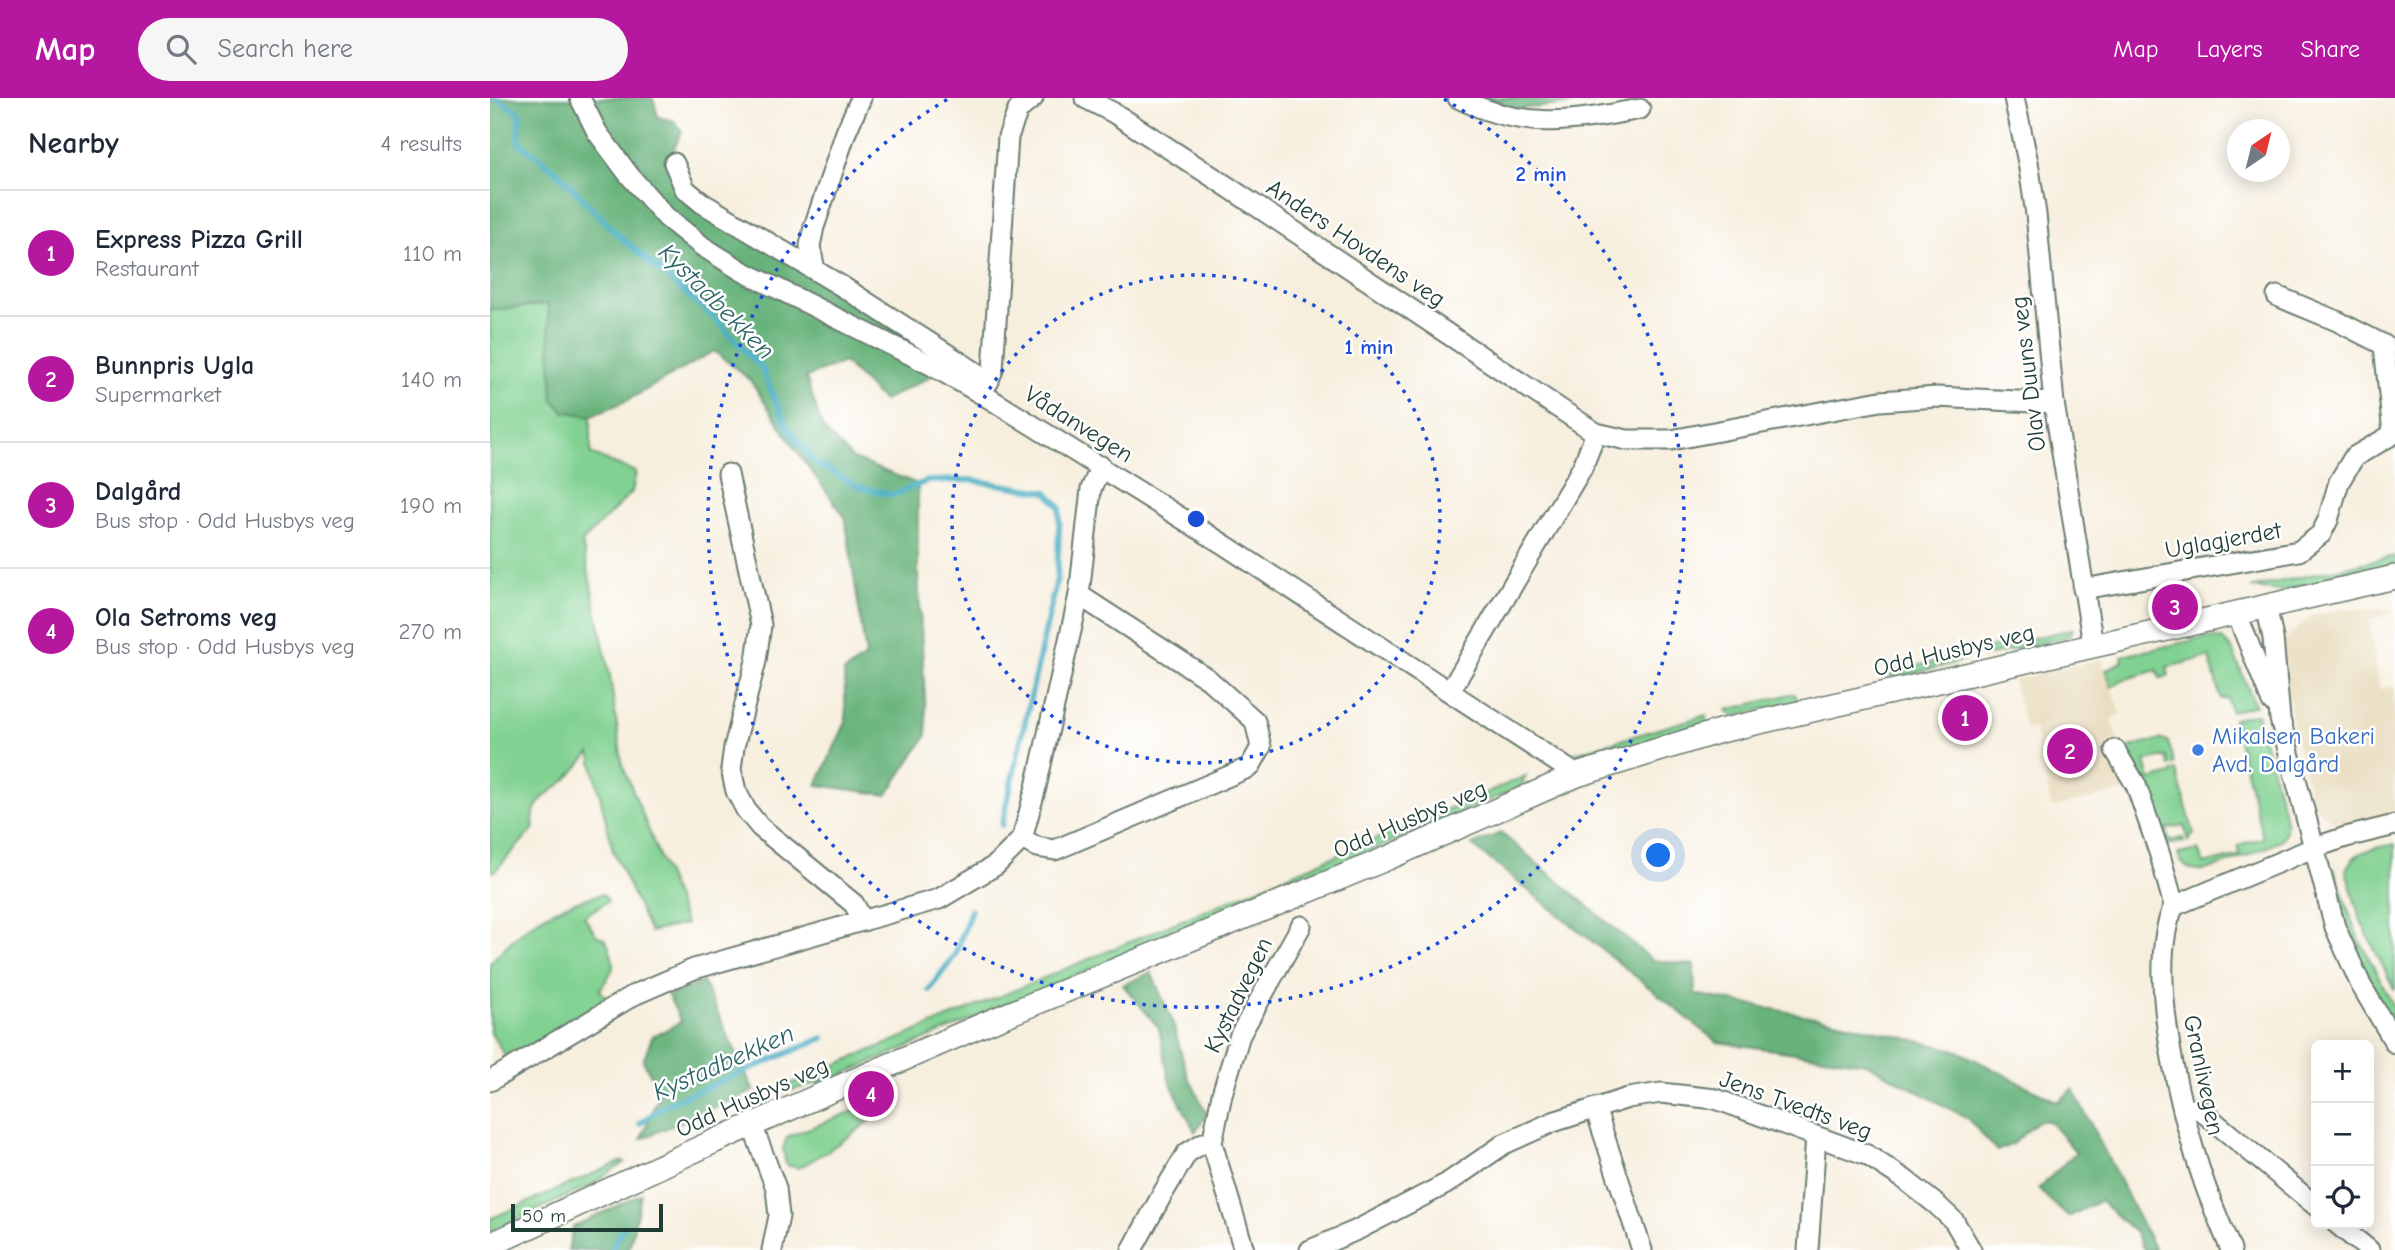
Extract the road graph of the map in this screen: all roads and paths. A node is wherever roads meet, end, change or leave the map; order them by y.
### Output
1 (580, 98) edge
2 (860, 98) edge
3 (1032, 98) edge
4 (1085, 98) edge
5 (1458, 98) edge
6 (2014, 98) edge
7 (1640, 109) dead end
8 (674, 163) dead end
9 (815, 270) junction
10 (2277, 296) dead end
11 (985, 387) junction
12 (2054, 403) junction
13 (1596, 433) junction
14 (2394, 433) edge
15 (1101, 466) junction
16 (728, 474) dead end
17 (2395, 577) edge
18 (2083, 589) junction
19 (1079, 595) junction
20 (2266, 605) junction
21 (2236, 612) junction
22 (2093, 645) junction
23 (1450, 691) junction
24 (2280, 719) junction
25 (2115, 750) dead end
26 (1577, 775) junction
27 (2395, 825) edge
28 (1022, 839) junction
29 (2313, 848) junction
30 (2174, 906) junction
31 (863, 921) junction
32 (1301, 926) dead end
33 (2395, 1044) edge
34 (490, 1081) edge
35 (1595, 1108) junction
36 (2184, 1109) junction
37 (752, 1125) junction
38 (1816, 1136) junction
39 (1212, 1143) junction
40 (2311, 1202) edge
41 (2343, 1229) edge
42 (490, 1245) edge
43 (772, 1250) edge
44 (1132, 1250) edge
45 (1244, 1250) edge
46 (1310, 1250) edge
47 (1642, 1250) edge
48 (1808, 1250) edge
49 (1971, 1250) edge
50 (2231, 1250) edge
51 (2369, 1250) edge

1 - 11 street, Vådanvegen
2 - 9 street
3 - 11 street
4 - 13 street, Anders Hovdens veg
5 - 7 street
6 - 12 street, Olav Duuns veg
8 - 9 street, Vådanvegen
9 - 11 street, Vådanvegen
10 - 14 street, Uglagjerdet
11 - 15 street, Vådanvegen
12 - 13 street, Anders Hovdens veg
12 - 18 street, Olav Duuns veg
13 - 23 street
14 - 18 street, Uglagjerdet
15 - 19 street
15 - 23 street, Vådanvegen
16 - 31 street
17 - 20 street, Odd Husbys veg
18 - 22 street, Olav Duuns veg
19 - 28 street
19 - 28 street
20 - 21 street, Odd Husbys veg
20 - 24 street
21 - 22 street, Odd Husbys veg
21 - 24 street
22 - 26 street, Odd Husbys veg
23 - 26 street, Vådanvegen
24 - 29 street
25 - 30 street
26 - 37 street, Odd Husbys veg
27 - 29 street
28 - 31 street
29 - 30 street
29 - 33 street
30 - 36 street, Granlivegen
31 - 34 street
32 - 39 street, Kystadvegen
35 - 38 street, Jens Tvedts veg
35 - 46 street, Jens Tvedts veg
35 - 47 street
36 - 40 street
36 - 50 street, Granlivegen
37 - 42 street, Odd Husbys veg
37 - 43 street
38 - 48 street
38 - 49 street, Jens Tvedts veg
39 - 44 street
39 - 45 street, Kystadvegen
41 - 51 street

